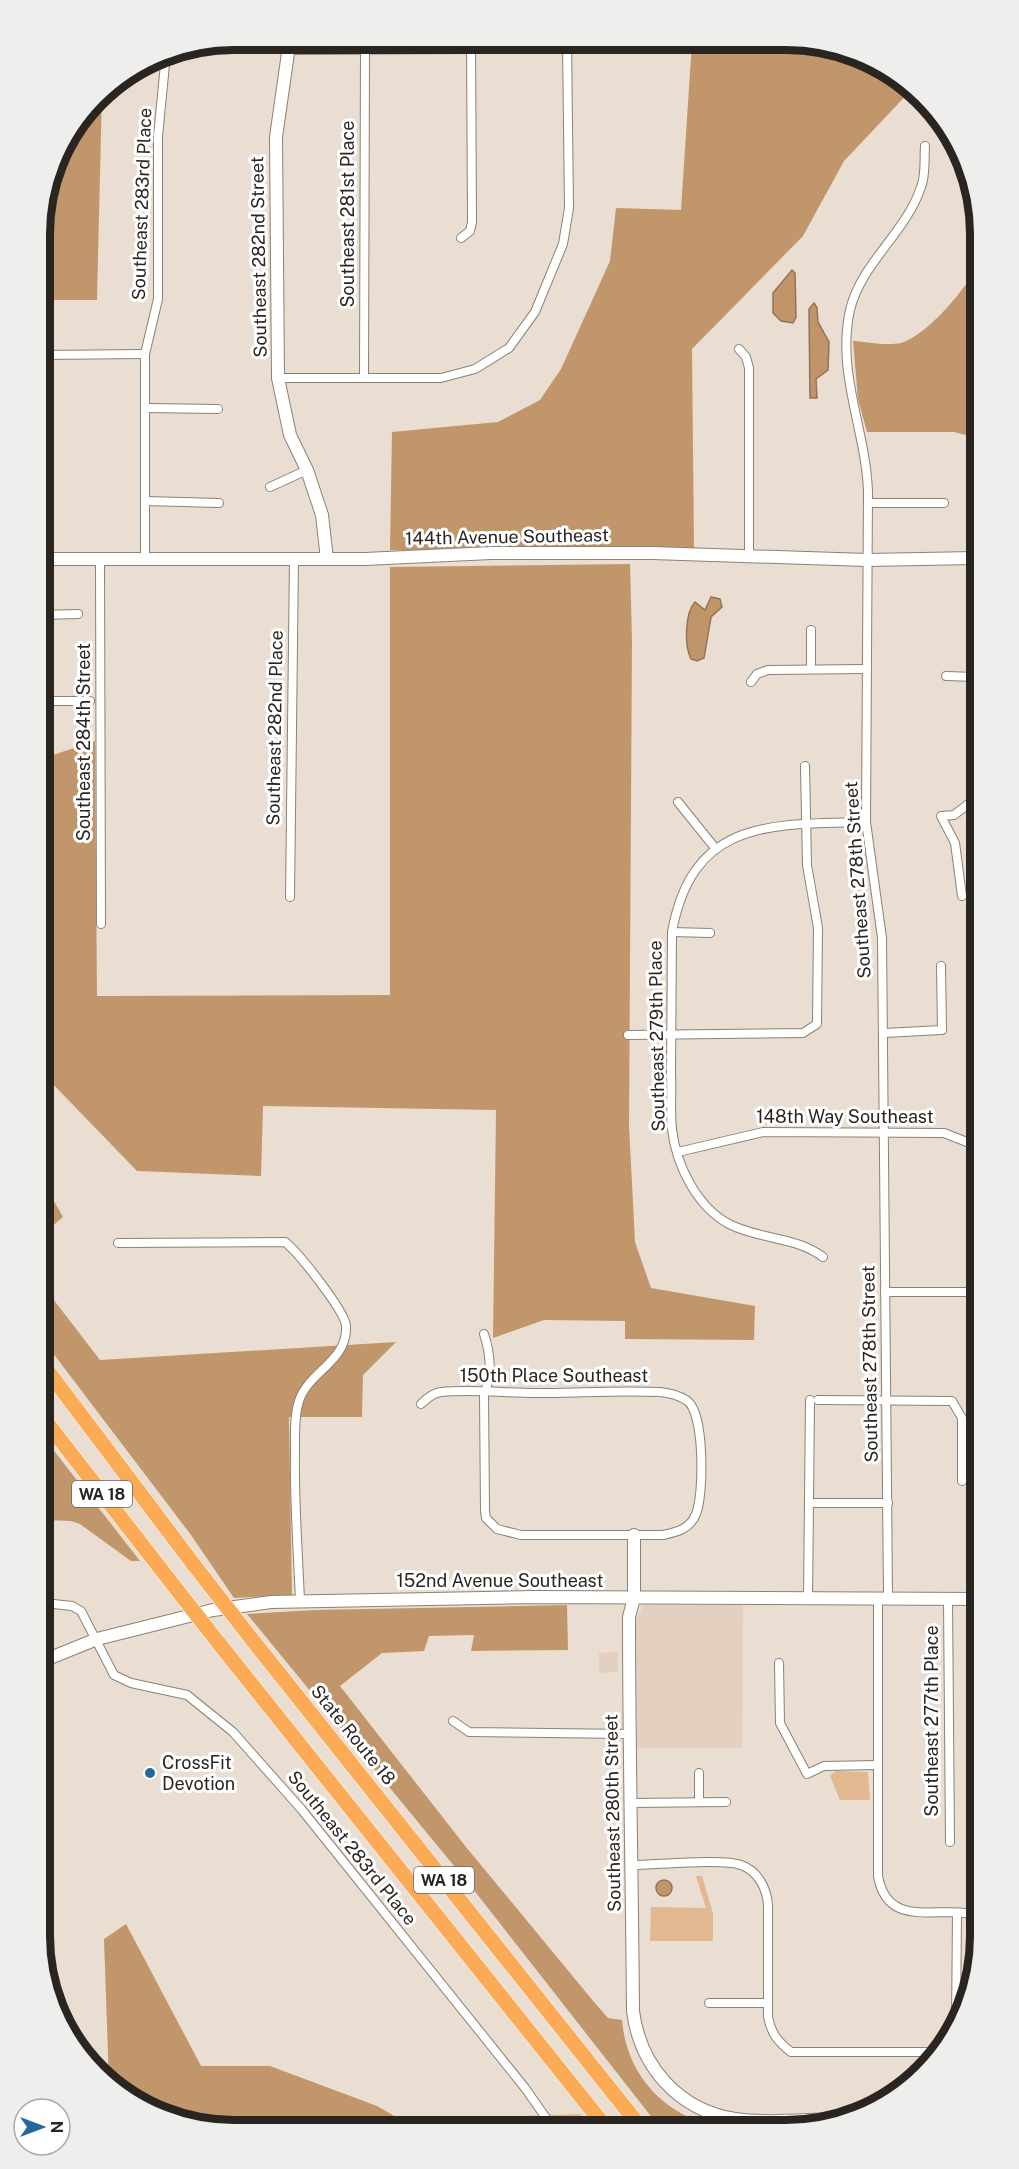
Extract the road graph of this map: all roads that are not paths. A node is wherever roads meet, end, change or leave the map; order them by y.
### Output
1 (289, 49) edge
2 (344, 49) edge
3 (400, 49) edge
4 (471, 49) edge
5 (567, 49) edge
6 (365, 51) junction
7 (165, 64) dead end
8 (925, 146) dead end
9 (461, 238) dead end
10 (739, 349) dead end
11 (145, 354) junction
12 (50, 355) edge
13 (364, 377) junction
14 (278, 378) junction
15 (146, 408) junction
16 (218, 409) dead end
17 (307, 471) junction
18 (270, 487) dead end
19 (145, 501) junction
20 (219, 503) dead end
21 (868, 503) junction
22 (944, 503) dead end
23 (749, 558) junction
24 (970, 558) edge
25 (145, 559) junction
26 (294, 559) junction
27 (327, 559) junction
28 (50, 560) edge
29 (100, 560) junction
30 (867, 560) junction
31 (50, 615) edge
32 (78, 615) dead end
33 (811, 630) dead end
34 (811, 669) junction
35 (866, 669) junction
36 (946, 676) dead end
37 (970, 677) edge
38 (751, 682) dead end
39 (50, 701) edge
40 (90, 701) dead end
41 (805, 766) dead end
42 (678, 802) dead end
43 (970, 803) edge
44 (866, 822) junction
45 (805, 824) junction
46 (715, 848) junction
47 (962, 896) dead end
48 (290, 897) dead end
49 (102, 924) dead end
50 (672, 932) junction
51 (710, 933) dead end
52 (941, 966) dead end
53 (884, 1033) junction
54 (671, 1034) junction
55 (628, 1035) dead end
56 (884, 1131) junction
57 (969, 1143) edge
58 (678, 1152) junction
59 (118, 1243) dead end
60 (823, 1257) dead end
61 (885, 1292) junction
62 (969, 1292) edge
63 (484, 1334) dead end
64 (50, 1374) edge
65 (483, 1393) junction
66 (886, 1399) junction
67 (422, 1404) dead end
68 (50, 1427) edge
69 (962, 1481) dead end
70 (815, 1503) dead end
71 (888, 1503) junction
72 (634, 1535) junction
73 (634, 1598) junction
74 (883, 1598) junction
75 (808, 1599) junction
76 (948, 1599) junction
77 (969, 1599) edge
78 (300, 1601) junction
79 (50, 1604) edge
80 (97, 1639) junction
81 (50, 1658) edge
82 (779, 1663) dead end
83 (453, 1721) dead end
84 (628, 1734) junction
85 (877, 1765) junction
86 (699, 1773) dead end
87 (699, 1802) junction
88 (726, 1802) dead end
89 (632, 1803) junction
90 (950, 1842) dead end
91 (632, 1865) junction
92 (957, 1913) junction
93 (969, 1915) edge
94 (709, 2003) dead end
95 (768, 2003) junction
96 (956, 2003) edge
97 (928, 2052) edge
98 (792, 2119) edge
99 (547, 2120) edge
100 (600, 2120) edge
101 (635, 2120) edge
102 (737, 2120) edge
103 (737, 2120) edge

1 - 14 street, Southeast 282nd Street
2 - 6 street
3 - 6 street
4 - 9 street
5 - 13 street
6 - 13 street, Southeast 281st Place
7 - 11 street, Southeast 283rd Place
8 - 21 street, Southeast 278th Street
10 - 23 street
11 - 12 street
11 - 15 street, Southeast 283rd Place
13 - 14 street
14 - 17 street, Southeast 282nd Street
15 - 16 street
15 - 19 street, Southeast 283rd Place
17 - 18 street
17 - 27 street, Southeast 282nd Street
19 - 20 street
19 - 25 street, Southeast 283rd Place
21 - 22 street
21 - 30 street, Southeast 278th Street
23 - 27 street, 144th Avenue Southeast
23 - 30 street, 144th Avenue Southeast
24 - 30 street, 144th Avenue Southeast
25 - 26 street, 144th Avenue Southeast
25 - 29 street, 144th Avenue Southeast
26 - 27 street, 144th Avenue Southeast
26 - 48 street, Southeast 282nd Place
28 - 29 street, 144th Avenue Southeast
29 - 49 street, Southeast 284th Street
30 - 35 street, Southeast 278th Street
31 - 32 street
33 - 34 street
34 - 35 street
34 - 38 street
35 - 44 street, Southeast 278th Street
36 - 37 street
39 - 40 street
41 - 45 street
42 - 46 street
43 - 47 street
44 - 45 street
44 - 53 street, Southeast 278th Street
45 - 46 street
45 - 54 street
46 - 50 street, Southeast 279th Place
50 - 51 street
50 - 54 street, Southeast 279th Place
52 - 53 street
53 - 56 street, Southeast 278th Street
54 - 55 street
54 - 58 street, Southeast 279th Place
56 - 57 street, 148th Way Southeast
56 - 58 street, 148th Way Southeast
56 - 61 street, Southeast 278th Street
58 - 60 street, Southeast 279th Place
59 - 78 street
61 - 62 street
61 - 66 street, Southeast 278th Street
63 - 65 street
64 - 101 highway, State Route 18 / WA 18, bridge
65 - 67 street, 150th Place Southeast
65 - 72 street
65 - 72 street, 150th Place Southeast
66 - 69 street
66 - 71 street, Southeast 278th Street
66 - 75 street
68 - 100 highway, WA 18, bridge
70 - 71 street
71 - 74 street, Southeast 278th Street
72 - 73 street, Southeast 280th Street
73 - 75 street, 152nd Avenue Southeast
73 - 78 street, 152nd Avenue Southeast
73 - 84 street, Southeast 280th Street
74 - 75 street, 152nd Avenue Southeast
74 - 76 street, 152nd Avenue Southeast
74 - 85 street, Southeast 278th Street
76 - 77 street, 152nd Avenue Southeast
76 - 90 street, Southeast 277th Place
78 - 80 street, 152nd Avenue Southeast
79 - 80 street
80 - 81 street, 152nd Avenue Southeast
80 - 99 street, Southeast 283rd Place
82 - 85 street
83 - 84 street
84 - 89 street, Southeast 280th Street
85 - 92 street, Southeast 278th Street
86 - 87 street
87 - 88 street
87 - 89 street
89 - 91 street, Southeast 280th Street
91 - 95 street
91 - 102 street, Southeast 280th Street
92 - 93 street
92 - 96 street
94 - 95 street
95 - 97 street
98 - 103 street, Southeast 280th Street

